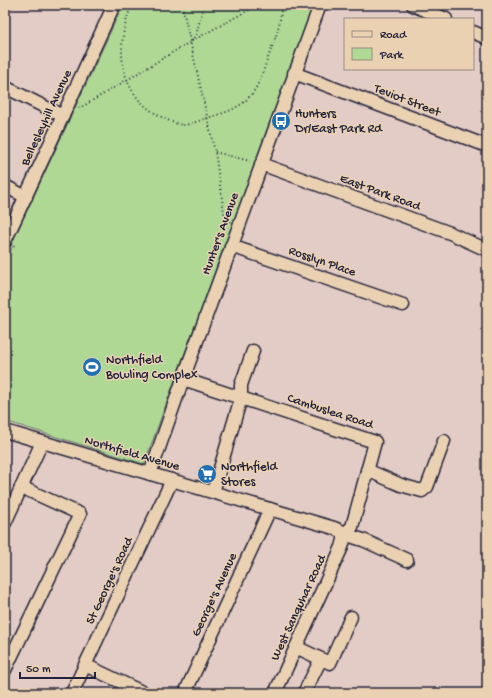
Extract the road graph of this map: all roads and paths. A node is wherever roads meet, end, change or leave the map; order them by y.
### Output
1 (114, 5) edge
2 (132, 5) edge
3 (182, 5) edge
4 (204, 5) edge
5 (258, 5) edge
6 (281, 5) edge
7 (320, 5) edge
8 (412, 5) edge
9 (444, 18) edge
10 (474, 32) edge
11 (487, 38) edge
12 (190, 42) junction
13 (294, 73) junction
14 (126, 79) junction
15 (5, 87) edge
16 (69, 102) junction
17 (63, 116) junction
18 (207, 118) junction
19 (487, 146) edge
20 (215, 152) junction
21 (261, 164) junction
22 (5, 186) edge
23 (26, 197) junction
24 (225, 219) dead end
25 (5, 241) edge
26 (231, 246) junction
27 (487, 250) edge
28 (403, 305) dead end
29 (253, 351) dead end
30 (183, 378) junction
31 (241, 398) junction
32 (5, 431) edge
33 (444, 441) dead end
34 (42, 442) junction
35 (370, 471) junction
36 (150, 474) junction
37 (172, 480) junction
38 (21, 487) junction
39 (213, 492) junction
40 (270, 509) junction
41 (5, 523) edge
42 (344, 534) junction
43 (407, 560) dead end
44 (351, 617) dead end
45 (296, 647) junction
46 (321, 659) junction
47 (85, 666) junction
48 (5, 670) edge
49 (72, 693) edge
50 (144, 693) edge
51 (185, 693) edge
52 (275, 693) edge
53 (304, 693) edge

1 - 16 street, Bellesleyhill Avenue
2 - 14 path
3 - 12 path
4 - 12 path
5 - 12 path
6 - 18 path
7 - 13 street, Hunter's Avenue
8 - 9 street
10 - 11 street
12 - 14 path
12 - 18 path
13 - 19 street, Teviot Street
13 - 21 street, Hunter's Avenue
14 - 16 path
14 - 18 path
15 - 17 street
16 - 17 street, Bellesleyhill Avenue
17 - 23 street, Bellesleyhill Avenue
18 - 20 path
20 - 21 path
20 - 24 path
21 - 26 street, Hunter's Avenue
21 - 27 street, East Park Road
22 - 23 street
23 - 25 street, Bellesleyhill Avenue
26 - 28 street, Rosslyn Place
26 - 30 street, Hunter's Avenue
29 - 31 street
30 - 31 street, Cambuslea Road
30 - 36 street, Hunter's Avenue
31 - 35 street, Cambuslea Road
31 - 39 street
32 - 34 street, Northfield Avenue
33 - 35 street
34 - 36 street, Northfield Avenue
34 - 38 street
35 - 42 street, Cambuslea Road
36 - 37 street, Northfield Avenue
37 - 39 street, Northfield Avenue
37 - 47 street, St George's Road
38 - 41 street
38 - 48 street
39 - 40 street, Northfield Avenue
40 - 42 street, Northfield Avenue
40 - 51 street, George's Avenue
42 - 43 street, Northfield Avenue
42 - 45 street, West Sanquhar Road
44 - 46 street
45 - 46 street
45 - 52 street, West Sanquhar Road
46 - 53 street
47 - 49 street, St George's Road
47 - 50 street

